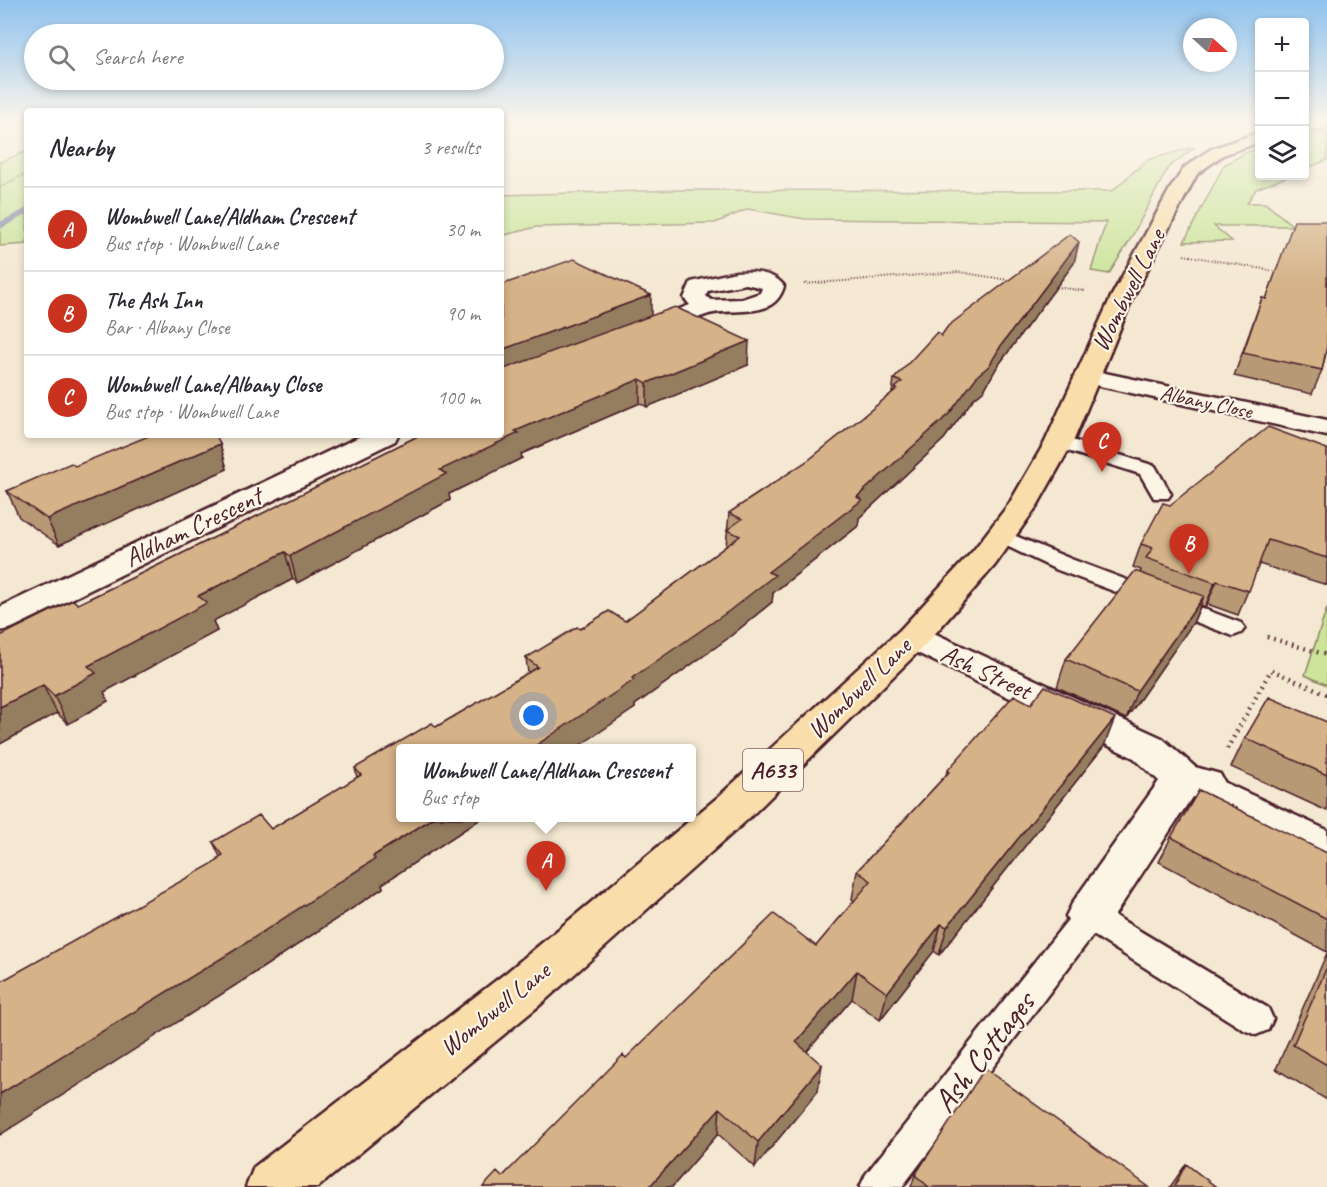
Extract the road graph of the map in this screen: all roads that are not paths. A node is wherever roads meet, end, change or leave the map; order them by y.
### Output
1 (1189, 174) edge
2 (706, 307) junction
3 (630, 336) edge
4 (1086, 376) junction
5 (1327, 428) edge
6 (380, 438) edge
7 (1059, 442) junction
8 (1161, 494) dead end
9 (1001, 536) junction
10 (0, 620) edge
11 (1233, 628) road end
12 (913, 637) junction
13 (1194, 782) junction
14 (1327, 843) edge
15 (1089, 916) junction
16 (1256, 1019) dead end
17 (274, 1187) edge
18 (879, 1187) edge

1 - 4 main road, Wombwell Lane / A633
2 - 2 street
2 - 3 street
4 - 5 street, Albany Close
4 - 7 main road, Wombwell Lane / A633
6 - 10 street, Aldham Crescent
7 - 8 lane
7 - 9 main road, Wombwell Lane / A633
9 - 11 lane
9 - 12 main road, Wombwell Lane / A633
12 - 13 street, Ash Street
12 - 17 main road, Wombwell Lane / A633
13 - 14 lane, Ash Street
13 - 15 street
15 - 16 lane
15 - 18 lane, Ash Cottages

